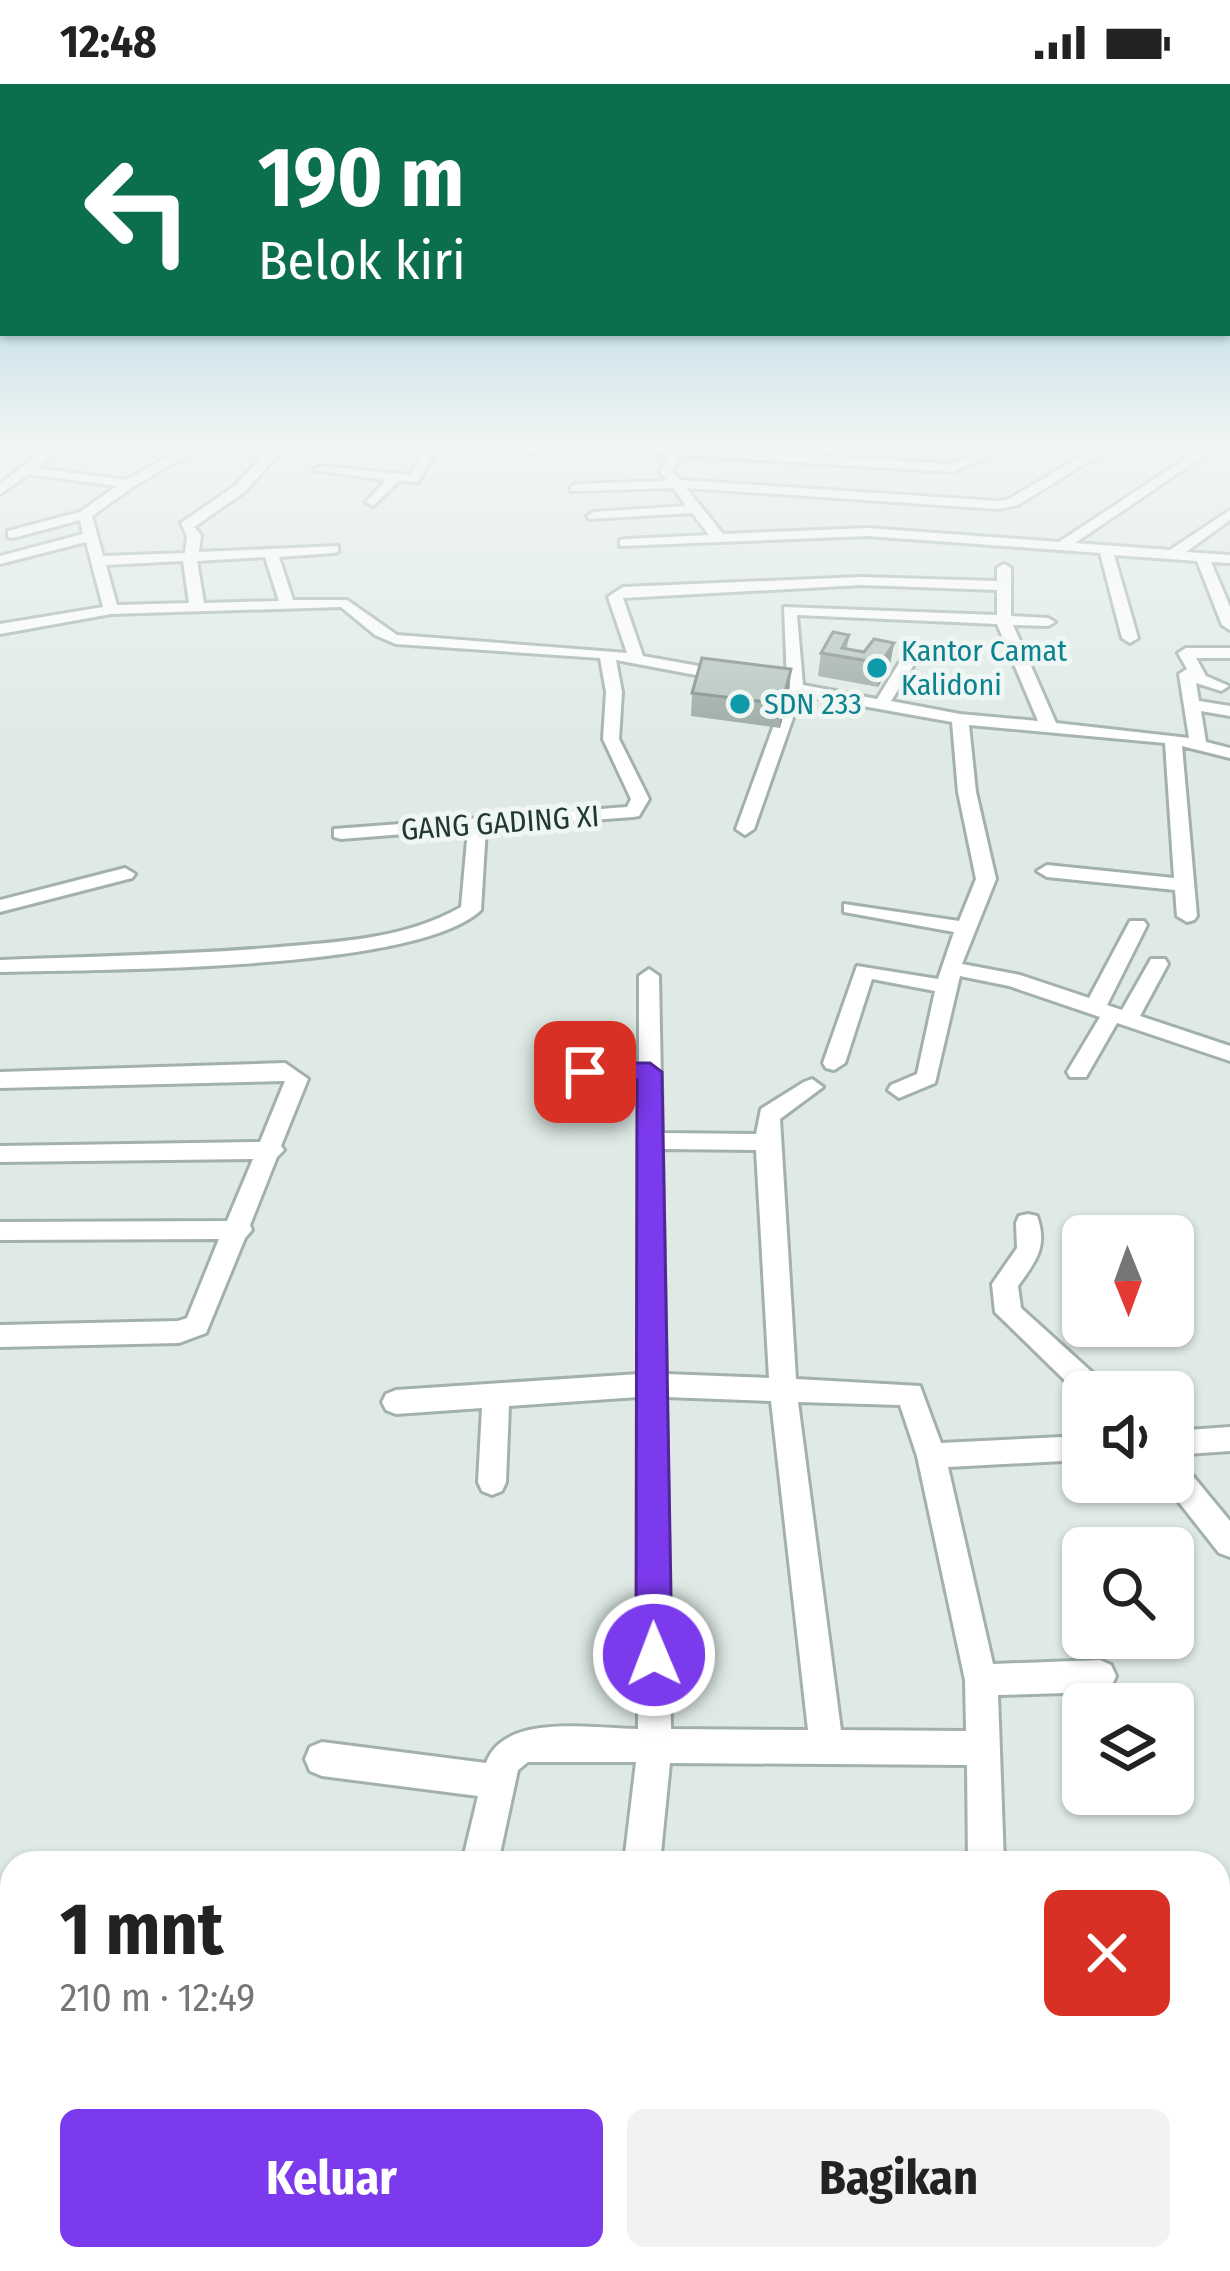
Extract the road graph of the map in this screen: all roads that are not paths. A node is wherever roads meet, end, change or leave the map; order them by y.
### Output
1 (43, 549) edge
2 (91, 549) edge
3 (191, 549) edge
4 (333, 549) dead end
5 (1096, 549) edge
6 (1181, 549) edge
7 (1106, 550) junction
8 (271, 553) junction
9 (1174, 554) junction
10 (190, 556) junction
11 (1202, 556) junction
12 (1230, 559) edge
13 (0, 560) edge
14 (95, 561) junction
15 (1004, 568) dead end
16 (1004, 586) junction
17 (1224, 602) edge
18 (287, 603) junction
19 (198, 608) junction
20 (111, 610) junction
21 (1004, 622) junction
22 (1048, 622) dead end
23 (1230, 625) edge
24 (0, 628) edge
25 (1130, 638) dead end
26 (607, 653) junction
27 (1230, 653) edge
28 (636, 658) junction
29 (907, 663) dead end
30 (1189, 681) junction
31 (1221, 686) dead end
32 (796, 688) junction
33 (882, 703) junction
34 (1230, 711) edge
35 (960, 719) junction
36 (1051, 729) junction
37 (1173, 739) junction
38 (1198, 742) junction
39 (1230, 753) edge
40 (476, 825) junction
41 (745, 829) dead end
42 (341, 833) dead end
43 (1047, 871) dead end
44 (125, 874) dead end
45 (1184, 884) junction
46 (0, 906) edge
47 (851, 908) dead end
48 (1187, 916) dead end
49 (1137, 925) dead end
50 (967, 928) junction
51 (1158, 964) dead end
52 (0, 966) edge
53 (649, 976) dead end
54 (949, 977) junction
55 (1111, 1013) junction
56 (1230, 1054) edge
57 (834, 1063) dead end
58 (554, 1072) dead end
59 (650, 1072) junction
60 (1078, 1072) dead end
61 (0, 1080) edge
62 (812, 1087) dead end
63 (898, 1090) dead end
64 (648, 1141) junction
65 (767, 1142) junction
66 (272, 1150) junction
67 (0, 1154) edge
68 (1028, 1223) dead end
69 (240, 1230) junction
70 (0, 1231) edge
71 (0, 1336) edge
72 (1072, 1371) edge
73 (651, 1385) junction
74 (783, 1388) junction
75 (496, 1395) junction
76 (396, 1402) dead end
77 (1230, 1439) edge
78 (1194, 1442) edge
79 (1062, 1449) edge
80 (931, 1456) junction
81 (492, 1482) dead end
82 (1194, 1499) edge
83 (1230, 1543) edge
84 (1100, 1676) dead end
85 (981, 1680) junction
86 (826, 1744) junction
87 (656, 1745) junction
88 (986, 1748) junction
89 (322, 1760) dead end
90 (496, 1781) junction
91 (482, 1851) edge
92 (643, 1851) edge
93 (986, 1851) edge

1 - 13 street
2 - 14 street
3 - 10 street
4 - 8 street
5 - 7 street
6 - 9 street
7 - 9 street
7 - 25 street
8 - 10 street
8 - 18 street
9 - 11 street
10 - 14 street
10 - 19 street
11 - 12 street
11 - 17 street
14 - 20 street
15 - 16 street
16 - 21 street
16 - 28 street
17 - 23 street
18 - 19 street
18 - 26 street
19 - 20 street
20 - 24 street
21 - 22 street
21 - 32 street
21 - 36 street
26 - 28 street
26 - 40 street, GANG GADING XI
27 - 30 street
28 - 32 street
29 - 33 street
30 - 31 street
30 - 34 street
30 - 38 street
32 - 33 street
32 - 41 street
33 - 35 street
35 - 36 street
35 - 50 street
36 - 37 street
37 - 38 street
37 - 45 street
38 - 39 street
40 - 42 street, GANG GADING XI
40 - 52 street
43 - 45 street
44 - 46 street
45 - 48 street
47 - 50 street
49 - 55 street
50 - 54 street
51 - 55 street
53 - 59 street
54 - 55 street
54 - 57 street
54 - 63 street
55 - 56 street
55 - 60 street
58 - 59 street
59 - 64 street
61 - 66 street
62 - 65 street
64 - 65 street
64 - 73 street
65 - 74 street
66 - 67 street
66 - 69 street
68 - 72 street
69 - 70 street
69 - 71 street
73 - 74 street
73 - 75 street
73 - 87 street
74 - 80 street
74 - 86 street
75 - 76 street
75 - 81 street
77 - 78 street
79 - 80 street
80 - 85 street
82 - 83 street
84 - 85 street
85 - 88 street
86 - 87 street
86 - 88 street
87 - 90 street
87 - 92 street
88 - 93 street
89 - 90 street
90 - 91 street

